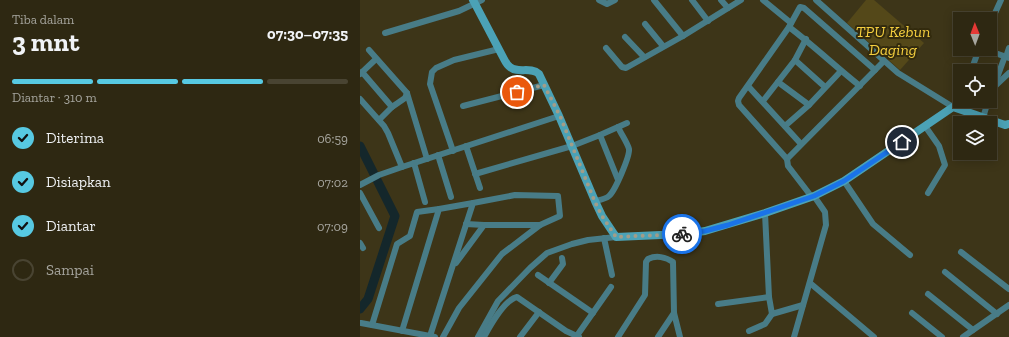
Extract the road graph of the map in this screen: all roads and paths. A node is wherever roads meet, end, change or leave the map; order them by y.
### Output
1 (599, 0) edge
2 (615, 0) edge
3 (655, 0) edge
4 (692, 0) edge
5 (721, 0) edge
6 (741, 0) edge
7 (765, 0) edge
8 (816, 0) edge
9 (1001, 0) edge
10 (477, 1) edge
11 (728, 8) junction
12 (996, 12) edge
13 (708, 21) junction
14 (645, 24) dead end
15 (790, 25) junction
16 (385, 33) dead end
17 (683, 36) junction
18 (626, 37) dead end
19 (806, 39) junction
20 (663, 46) junction
21 (606, 48) dead end
22 (1009, 48) edge
23 (499, 49) junction
24 (369, 50) dead end
25 (997, 54) edge
26 (644, 57) junction
27 (1007, 57) edge
28 (376, 59) junction
29 (795, 60) junction
30 (884, 61) junction
31 (875, 70) junction
32 (841, 71) junction
33 (361, 73) edge
34 (1009, 73) edge
35 (997, 79) edge
36 (778, 82) junction
37 (997, 84) edge
38 (544, 85) junction
39 (748, 86) junction
40 (860, 86) junction
41 (825, 88) junction
42 (407, 93) junction
43 (360, 99) edge
44 (763, 101) junction
45 (809, 105) junction
46 (463, 106) dead end
47 (392, 107) junction
48 (953, 107) joint
49 (956, 108) edge
50 (560, 116) junction
51 (978, 116) edge
52 (379, 120) junction
53 (997, 122) edge
54 (626, 123) dead end
55 (785, 126) junction
56 (925, 126) junction
57 (1008, 126) edge
58 (618, 127) junction
59 (600, 135) junction
60 (802, 144) junction
61 (466, 146) junction
62 (572, 146) junction
63 (453, 151) junction
64 (438, 155) junction
65 (427, 158) junction
66 (787, 159) junction
67 (414, 163) junction
68 (402, 167) junction
69 (475, 174) junction
70 (618, 180) junction
71 (844, 181) junction
72 (360, 185) edge
73 (480, 188) dead end
74 (928, 193) dead end
75 (360, 194) edge
76 (812, 196) junction
77 (451, 197) dead end
78 (425, 202) dead end
79 (595, 202) junction
80 (473, 203) junction
81 (439, 209) junction
82 (765, 213) junction
83 (466, 224) junction
84 (484, 225) junction
85 (522, 225) junction
86 (540, 225) junction
87 (379, 228) dead end
88 (616, 237) junction
89 (522, 238) junction
90 (604, 238) junction
91 (961, 252) dead end
92 (910, 255) dead end
93 (562, 258) dead end
94 (452, 267) junction
95 (945, 272) dead end
96 (612, 274) dead end
97 (538, 275) dead end
98 (549, 283) junction
99 (810, 283) junction
100 (611, 287) dead end
101 (1009, 289) edge
102 (928, 294) dead end
103 (769, 297) junction
104 (718, 304) dead end
105 (804, 305) junction
106 (1009, 305) edge
107 (539, 312) junction
108 (593, 313) junction
109 (674, 313) junction
110 (912, 313) dead end
111 (772, 314) junction
112 (997, 314) junction
113 (361, 323) edge
114 (372, 325) junction
115 (973, 330) junction
116 (402, 331) junction
117 (749, 331) dead end
118 (433, 336) edge
119 (575, 336) edge
120 (443, 337) edge
121 (478, 337) edge
122 (484, 337) edge
123 (520, 337) edge
124 (618, 337) edge
125 (658, 337) edge
126 (680, 337) edge
127 (794, 337) edge
128 (874, 337) edge
129 (942, 337) edge
130 (963, 337) edge

1 - 2 street
3 - 17 street
4 - 13 street
5 - 11 street
6 - 11 street
7 - 15 street
8 - 30 street
9 - 12 street
10 - 16 street
10 - 23 street
11 - 13 street
13 - 17 street
14 - 20 street
15 - 19 street
15 - 31 street
15 - 39 street
17 - 20 street
18 - 26 street
19 - 29 street
19 - 32 street
20 - 26 street
21 - 26 street
22 - 27 street
23 - 38 street
23 - 63 street
24 - 28 street
25 - 27 street
27 - 35 street
28 - 33 street
28 - 42 street
29 - 36 street
29 - 41 street
30 - 31 street
30 - 48 street
31 - 40 street
32 - 40 street
32 - 41 street
33 - 47 street
34 - 37 street
36 - 44 street
36 - 45 street
38 - 46 street
38 - 50 street
39 - 44 street
39 - 66 street
40 - 60 street
41 - 45 street
42 - 47 street
42 - 65 street
43 - 52 street
44 - 55 street
45 - 55 street
47 - 52 street
48 - 56 street
49 - 51 street
50 - 61 street
50 - 62 street
52 - 68 street
53 - 57 street
54 - 58 street
55 - 60 street
56 - 71 street
56 - 74 street
58 - 59 street
58 - 70 street
59 - 62 street
59 - 70 street
60 - 66 street
61 - 63 street
61 - 69 street
62 - 69 street
62 - 79 street
63 - 64 street
64 - 65 street
64 - 77 street
65 - 67 street
66 - 76 street
67 - 68 street
67 - 78 street
68 - 72 street
69 - 73 street
70 - 79 street
71 - 76 street
71 - 92 street
75 - 87 street
76 - 82 street
76 - 99 street
79 - 88 street
80 - 81 street
80 - 83 street
80 - 86 street
81 - 114 street
81 - 116 street
82 - 88 street
82 - 103 street
83 - 84 street
83 - 94 street
84 - 85 street
84 - 94 street
85 - 86 street
85 - 89 street
86 - 89 street
88 - 90 street
89 - 120 street
90 - 96 street
90 - 121 street
91 - 101 street
93 - 98 street
94 - 118 street
95 - 112 street
97 - 98 street
98 - 108 street
99 - 105 street
99 - 128 street
100 - 108 street
102 - 115 street
103 - 104 street
103 - 111 street
105 - 111 street
105 - 127 street
106 - 112 street
107 - 119 street
107 - 122 street
107 - 123 street
108 - 119 street
109 - 124 street
109 - 125 street
109 - 126 street
110 - 129 street
111 - 117 street
112 - 115 street
113 - 114 street
114 - 116 street
115 - 130 street
116 - 118 street

